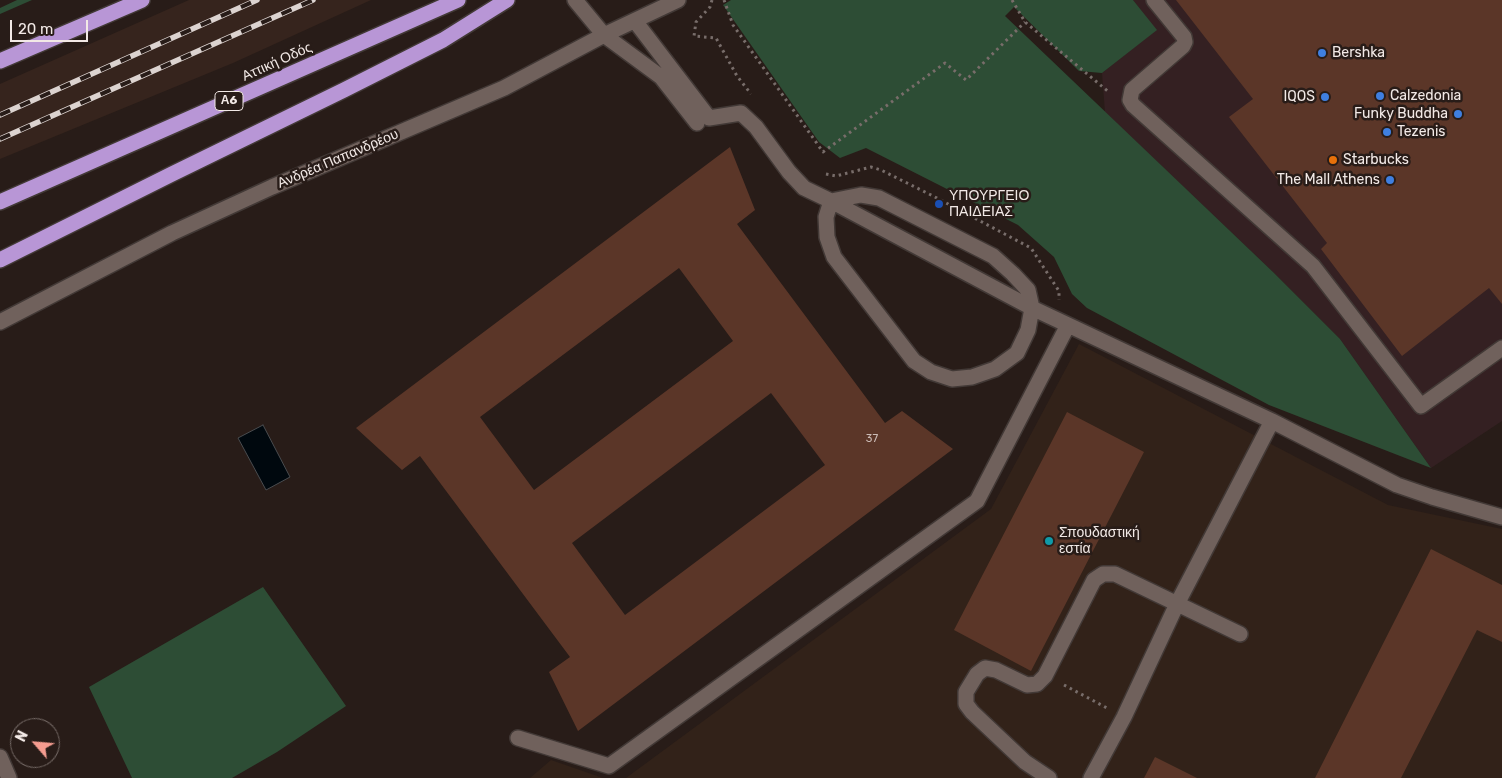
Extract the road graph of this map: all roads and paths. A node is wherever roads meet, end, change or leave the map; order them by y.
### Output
1 (142, 0) edge
2 (458, 0) edge
3 (507, 0) edge
4 (575, 0) edge
5 (678, 0) edge
6 (712, 0) edge
7 (724, 0) edge
8 (1012, 0) edge
9 (1154, 0) edge
10 (635, 21) junction
11 (1025, 22) junction
12 (604, 35) junction
13 (0, 61) edge
14 (1130, 95) junction
15 (755, 100) dead end
16 (703, 121) junction
17 (817, 172) dead end
18 (831, 201) junction
19 (0, 202) edge
20 (0, 260) edge
21 (1032, 308) junction
22 (0, 322) edge
23 (1064, 322) junction
24 (1502, 348) edge
25 (1272, 421) junction
26 (1502, 517) edge
27 (1177, 604) junction
28 (1240, 634) dead end
29 (1045, 676) junction
30 (1124, 717) junction
31 (518, 738) dead end
32 (0, 757) edge
33 (9, 778) edge
34 (1050, 778) edge
35 (1091, 778) edge

1 - 13 highway
2 - 19 highway, Αττική Οδός / Α6
3 - 20 highway
4 - 12 street
5 - 10 street, Ανδρέα Παπανδρέου
6 - 15 path
7 - 11 path
8 - 11 path
9 - 14 street
10 - 12 street, Ανδρέα Παπανδρέου
10 - 16 street
11 - 14 path
12 - 16 street
12 - 22 street, Ανδρέα Παπανδρέου
14 - 24 street
16 - 18 street
17 - 23 path
18 - 21 street
18 - 21 street
18 - 21 street
21 - 23 street
23 - 25 street
23 - 31 street
25 - 26 street
25 - 27 street
27 - 28 street
27 - 29 street
27 - 30 street
29 - 30 path
29 - 34 street
30 - 35 street
32 - 33 street

